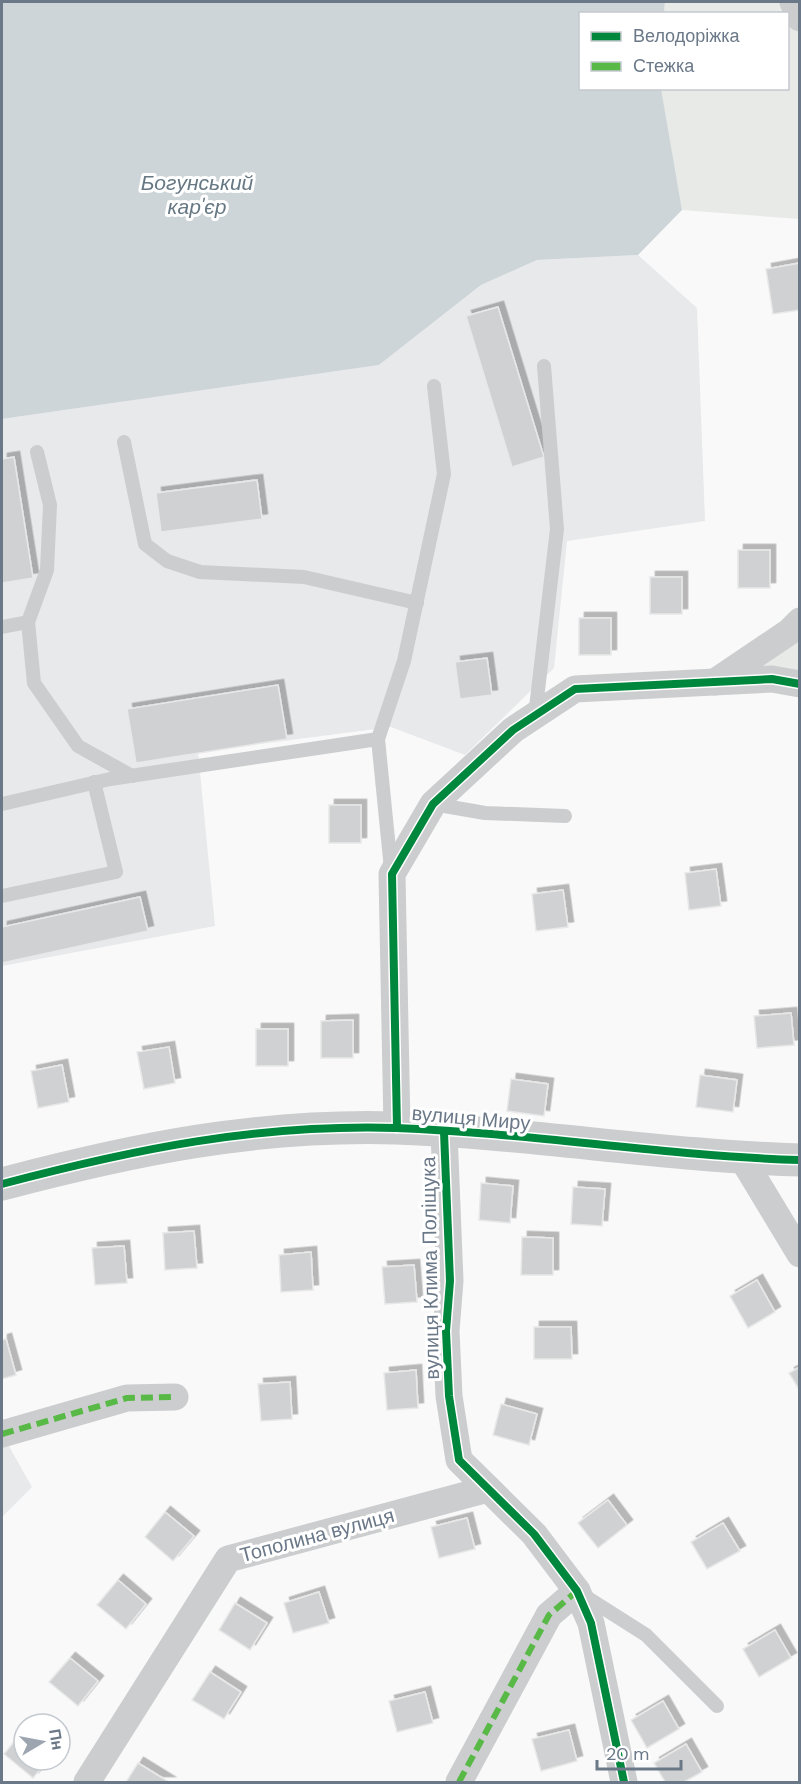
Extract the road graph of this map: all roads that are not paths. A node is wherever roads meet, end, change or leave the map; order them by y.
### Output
1 (793, 2) edge
2 (800, 18) edge
3 (544, 366) dead end
4 (434, 386) dead end
5 (124, 442) dead end
6 (37, 453) dead end
7 (417, 603) junction
8 (800, 621) edge
9 (28, 622) junction
10 (2, 627) edge
11 (714, 682) junction
12 (800, 684) edge
13 (535, 716) junction
14 (378, 739) junction
15 (132, 776) junction
16 (94, 783) junction
17 (2, 804) edge
18 (433, 804) junction
19 (565, 816) dead end
20 (392, 874) junction
21 (2, 897) edge
22 (397, 1128) junction
23 (444, 1132) junction
24 (742, 1158) junction
25 (800, 1160) edge
26 (2, 1184) edge
27 (800, 1254) edge
28 (175, 1397) dead end
29 (2, 1434) edge
30 (488, 1489) junction
31 (577, 1591) junction
32 (717, 1706) dead end
33 (87, 1782) edge
34 (459, 1782) edge
35 (624, 1782) edge

1 - 2 street
3 - 13 lane
4 - 7 lane
5 - 7 lane
6 - 9 lane
7 - 14 lane
8 - 11 street
9 - 10 lane
9 - 15 lane
11 - 12 street
11 - 13 street
13 - 18 street
14 - 15 lane
14 - 20 lane
15 - 16 lane
16 - 17 lane
16 - 21 lane
18 - 19 lane
18 - 20 street
20 - 22 street
22 - 23 street, вулиця Миру
22 - 26 street, вулиця Миру
23 - 24 street, вулиця Миру
23 - 30 street, вулиця Клима Поліщука
24 - 25 street, вулиця Миру
24 - 27 street
28 - 29 street
30 - 31 street, вулиця Клима Поліщука
30 - 33 street, Тополина вулиця
31 - 32 lane
31 - 34 street
31 - 35 street, вулиця Клима Поліщука

